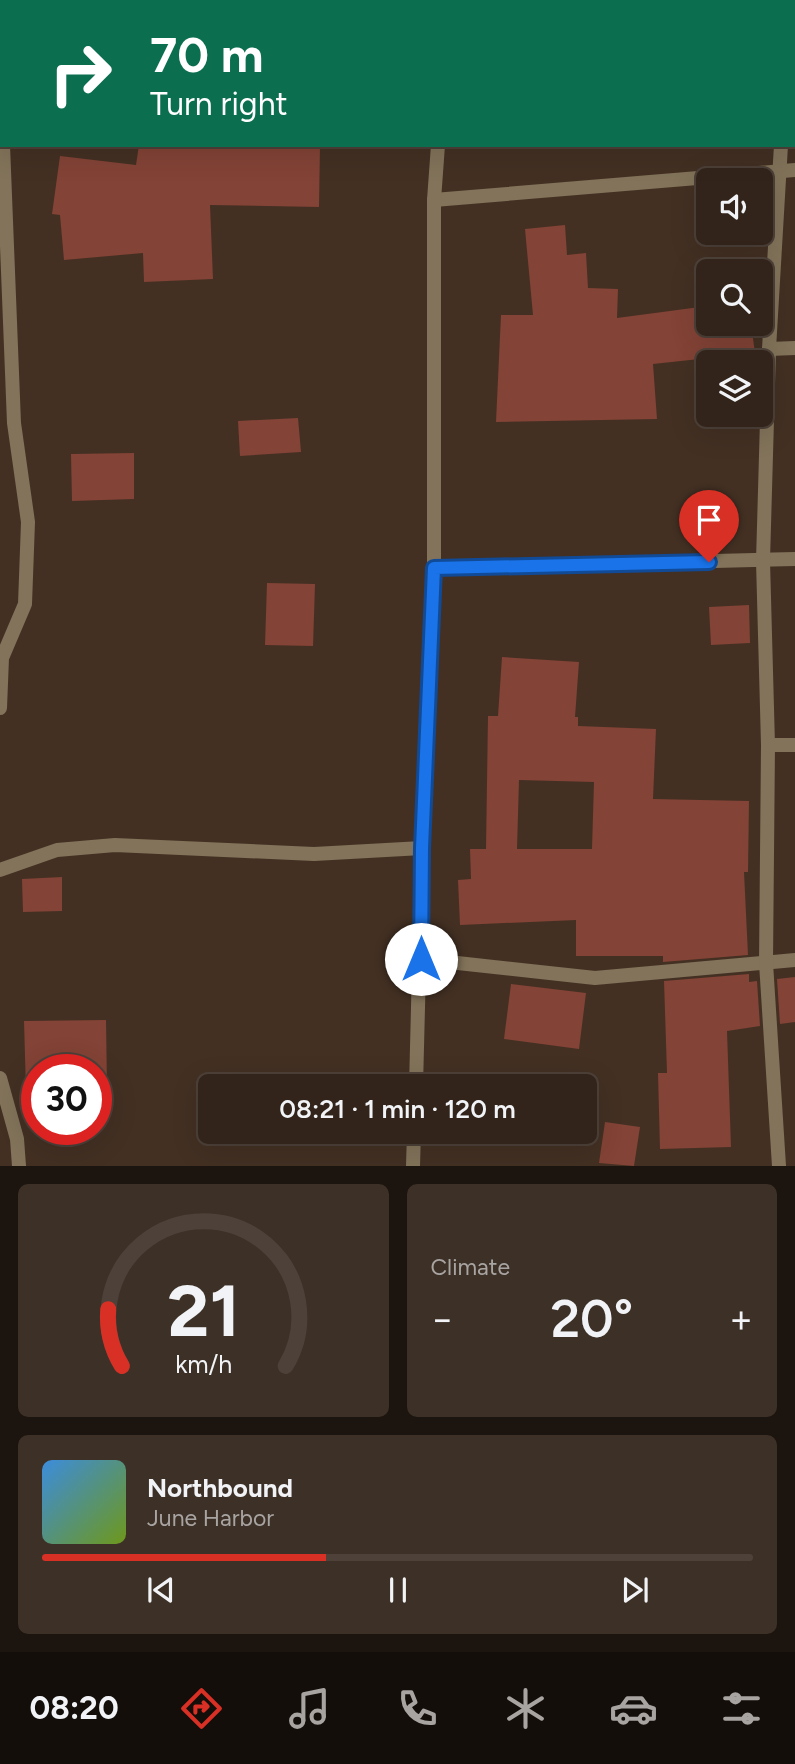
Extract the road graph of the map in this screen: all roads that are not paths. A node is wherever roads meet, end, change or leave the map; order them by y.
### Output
1 (3, 147) edge
2 (438, 147) edge
3 (782, 147) edge
4 (788, 171) edge
5 (434, 200) junction
6 (795, 348) edge
7 (769, 349) junction
8 (795, 559) edge
9 (763, 561) junction
10 (434, 568) junction
11 (0, 708) edge
12 (768, 745) junction
13 (795, 745) edge
14 (422, 848) junction
15 (0, 870) edge
16 (421, 959) junction
17 (795, 960) edge
18 (766, 963) junction
19 (417, 1074) edge
20 (0, 1078) edge
21 (414, 1144) edge
22 (19, 1166) edge
23 (413, 1166) edge
24 (779, 1166) edge

1 - 11 street
2 - 5 street
3 - 4 street
4 - 5 street
4 - 7 street
5 - 10 street
6 - 7 street
7 - 9 street
8 - 9 street
9 - 10 street
9 - 12 street
10 - 14 street
12 - 13 street
12 - 18 street
14 - 15 street
14 - 16 street
16 - 18 street
16 - 19 street
17 - 18 street
18 - 24 street
20 - 22 street
21 - 23 street

